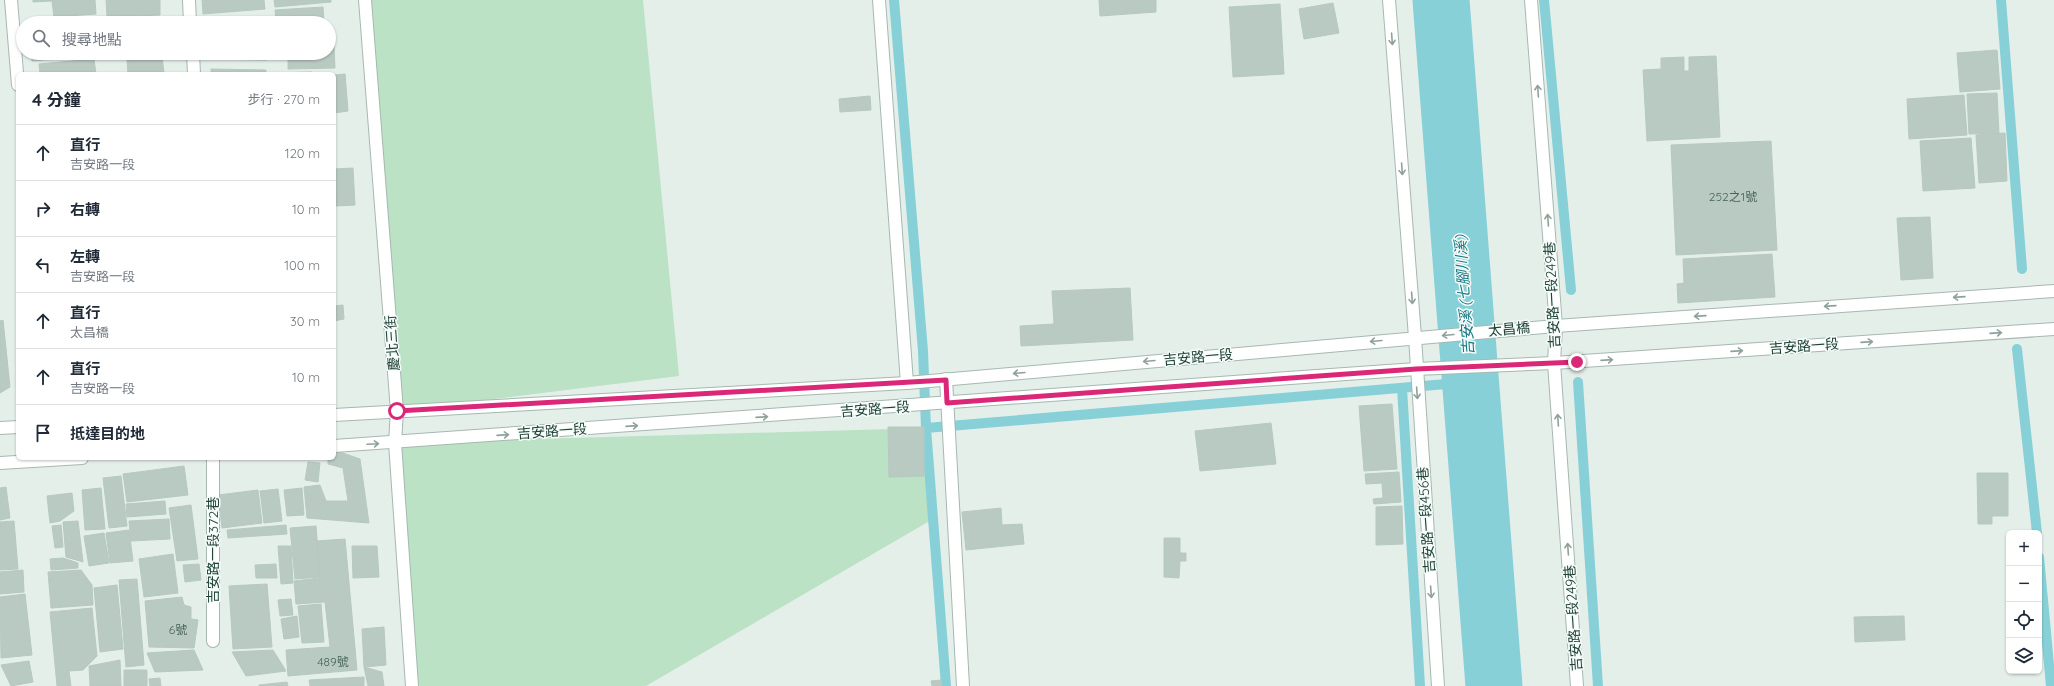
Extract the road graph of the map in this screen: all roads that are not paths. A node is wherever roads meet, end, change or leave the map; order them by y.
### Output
1 (11, 0) edge
2 (189, 0) edge
3 (366, 0) edge
4 (879, 0) edge
5 (1389, 0) edge
6 (1532, 0) edge
7 (190, 16) edge
8 (193, 60) edge
9 (17, 72) edge
10 (194, 72) edge
11 (2054, 291) edge
12 (1556, 326) junction
13 (2054, 329) edge
14 (1415, 337) junction
15 (1554, 363) junction
16 (1416, 369) junction
17 (946, 380) junction
18 (907, 383) junction
19 (947, 403) junction
20 (397, 411) junction
21 (336, 415) edge
22 (16, 427) edge
23 (0, 428) edge
24 (395, 443) junction
25 (336, 446) edge
26 (35, 460) edge
27 (213, 460) edge
28 (0, 463) edge
29 (213, 641) dead end
30 (412, 686) edge
31 (963, 686) edge
32 (1438, 686) edge
33 (1577, 686) edge

1 - 9 street
2 - 7 street
3 - 20 street, 慶北三街
4 - 18 street
5 -> 14 street, 吉安路一段456巷
12 -> 6 street, 吉安路一段249巷
8 - 10 street
11 -> 12 street
12 -> 14 street, 太昌橋
12 - 15 street, 吉安路一段249巷
15 -> 13 street, 吉安路一段
14 - 16 street, 吉安路一段456巷
14 -> 17 street, 吉安路一段
15 - 16 street
33 -> 15 street, 吉安路一段249巷
16 - 19 street, 吉安路一段
16 -> 32 street, 吉安路一段456巷
17 - 18 street, 吉安路一段
17 - 19 street
18 - 20 street, 吉安路一段
24 -> 19 street, 吉安路一段
19 - 31 street
20 - 21 street, 吉安路一段
20 - 24 street, 慶北三街
22 - 23 street
25 -> 24 street, 吉安路一段
24 - 30 street, 慶北三街
26 - 28 street
27 - 29 street, 吉安路一段372巷

